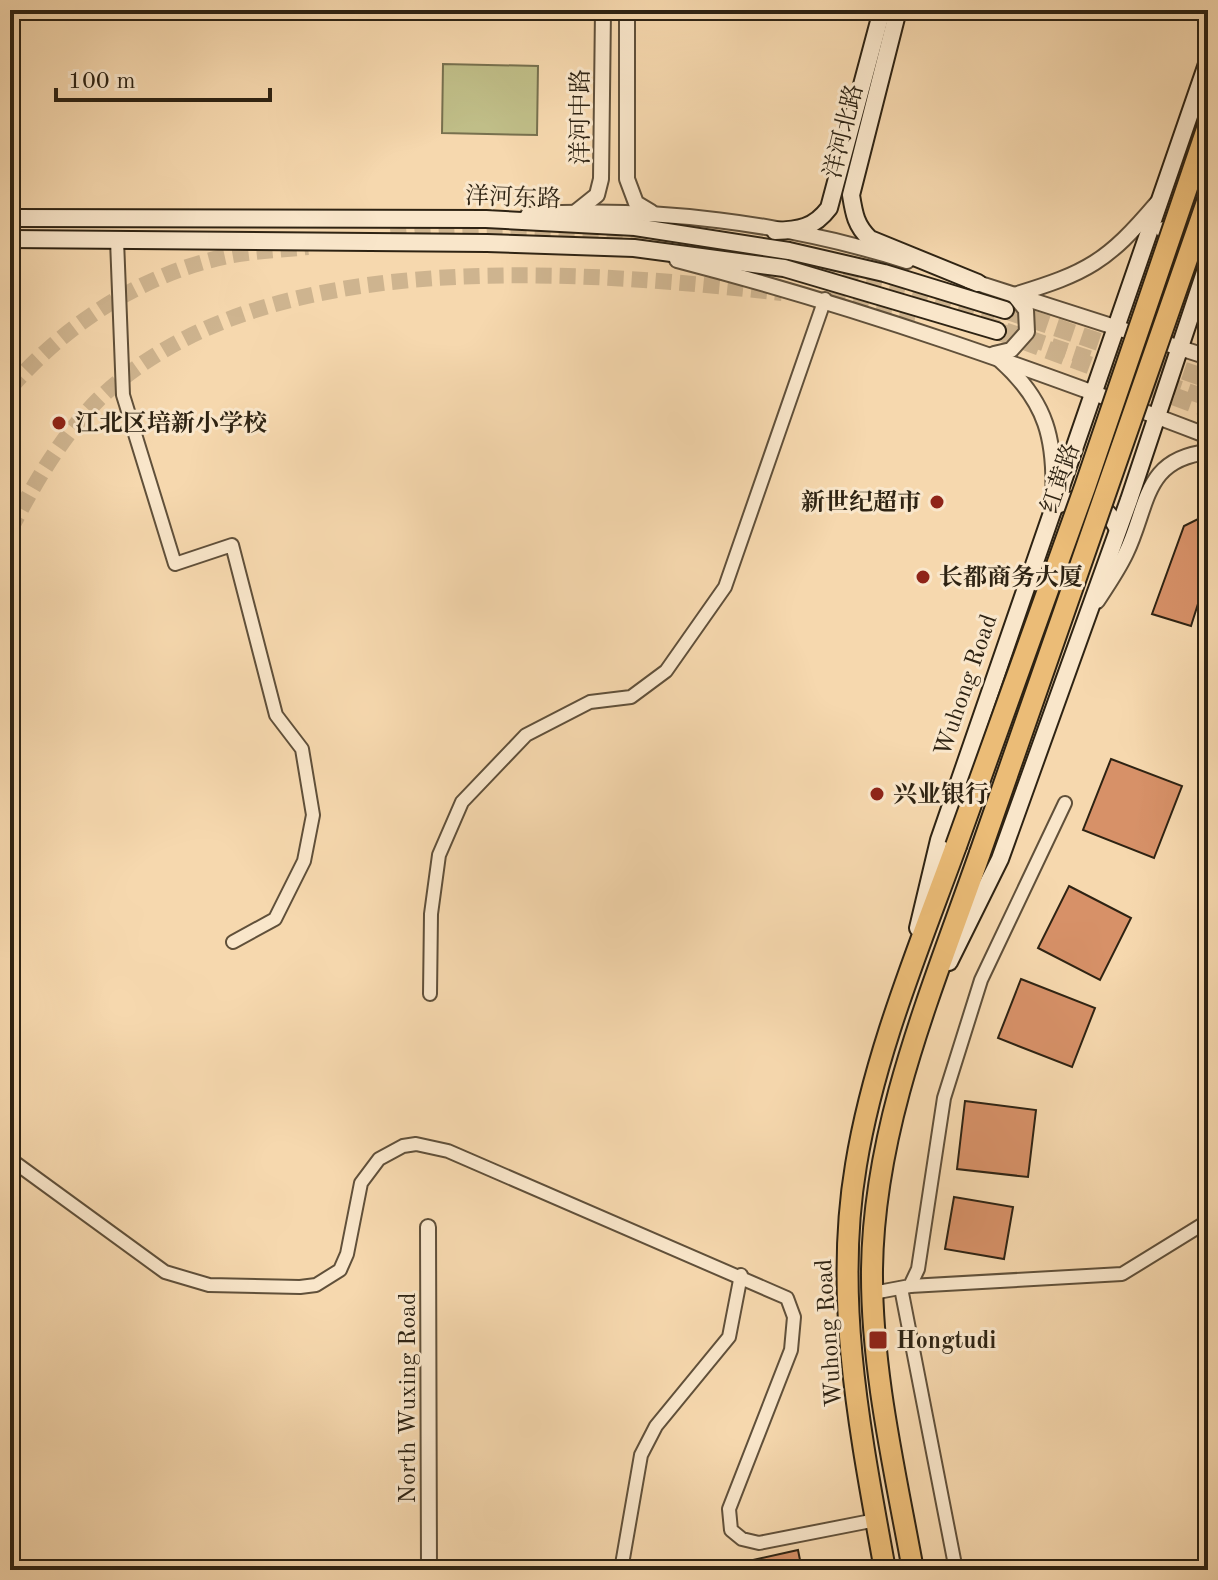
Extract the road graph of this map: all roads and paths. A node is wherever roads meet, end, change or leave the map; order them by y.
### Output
1 (603, 10) edge
2 (627, 10) edge
3 (882, 10) edge
4 (898, 10) edge
5 (1208, 61) edge
6 (1208, 126) edge
7 (1208, 199) edge
8 (1158, 202) junction
9 (575, 212) junction
10 (651, 213) junction
11 (10, 218) edge
12 (486, 219) junction
13 (775, 231) junction
14 (1208, 238) edge
15 (10, 239) edge
16 (117, 240) junction
17 (634, 248) junction
18 (1208, 263) edge
19 (978, 283) junction
20 (1014, 295) junction
21 (825, 299) junction
22 (1005, 310) tunnel mouth
23 (1115, 327) junction
24 (997, 331) tunnel mouth
25 (1180, 348) junction
26 (993, 354) junction
27 (1208, 357) edge
28 (1093, 390) junction
29 (1157, 416) junction
30 (1208, 436) edge
31 (1208, 452) edge
32 (1053, 507) junction
33 (1118, 529) junction
34 (1085, 622) junction
35 (1065, 803) dead end
36 (956, 846) joint
37 (980, 853) joint
38 (233, 942) dead end
39 (430, 994) dead end
40 (900, 1002) junction
41 (925, 1009) junction
42 (10, 1159) edge
43 (1208, 1221) edge
44 (428, 1227) dead end
45 (741, 1275) junction
46 (906, 1287) junction
47 (873, 1293) junction
48 (876, 1520) junction
49 (429, 1570) edge
50 (621, 1570) edge
51 (885, 1570) edge
52 (913, 1570) edge
53 (956, 1570) edge

1 - 9 street, 洋河中路
2 - 10 street, 洋河中路
3 - 13 main road, 洋河北路
4 - 19 main road, 洋河北路
5 - 8 main road, Wuhong Road
6 - 36 highway, 红黄路, bridge
7 - 37 highway, 红黄路, bridge
8 - 14 main road
8 - 20 street
8 - 23 main road, Wuhong Road
9 - 10 street
9 - 12 street
10 - 13 street
11 - 12 main road, 洋河东路
12 - 22 main road, 洋河东路
13 - 19 street
15 - 16 main road, 洋河东路
16 - 17 main road, 洋河东路
16 - 38 street
17 - 21 street
17 - 24 main road, 洋河东路
18 - 25 main road, Wuhong Road
19 - 20 street
20 - 23 street
20 - 26 street
21 - 26 street
21 - 39 street
23 - 25 street
23 - 28 main road, Wuhong Road
25 - 27 street
25 - 29 main road, Wuhong Road
26 - 28 street
26 - 32 street
28 - 29 street
28 - 32 main road, Wuhong Road
29 - 30 street
29 - 33 main road, Wuhong Road
31 - 34 street
32 - 33 main road
32 - 40 main road, Wuhong Road
33 - 34 main road, Wuhong Road
34 - 41 main road, Wuhong Road
35 - 46 street
36 - 40 highway, Wuhong Road
37 - 41 highway, Wuhong Road
40 - 48 highway, Wuhong Road
41 - 47 highway, Wuhong Road
42 - 45 street
43 - 46 street
44 - 49 street, North Wuxing Road
45 - 48 street
45 - 50 street
46 - 47 street
46 - 53 street
47 - 52 highway, Wuhong Road
48 - 51 highway, Wuhong Road

